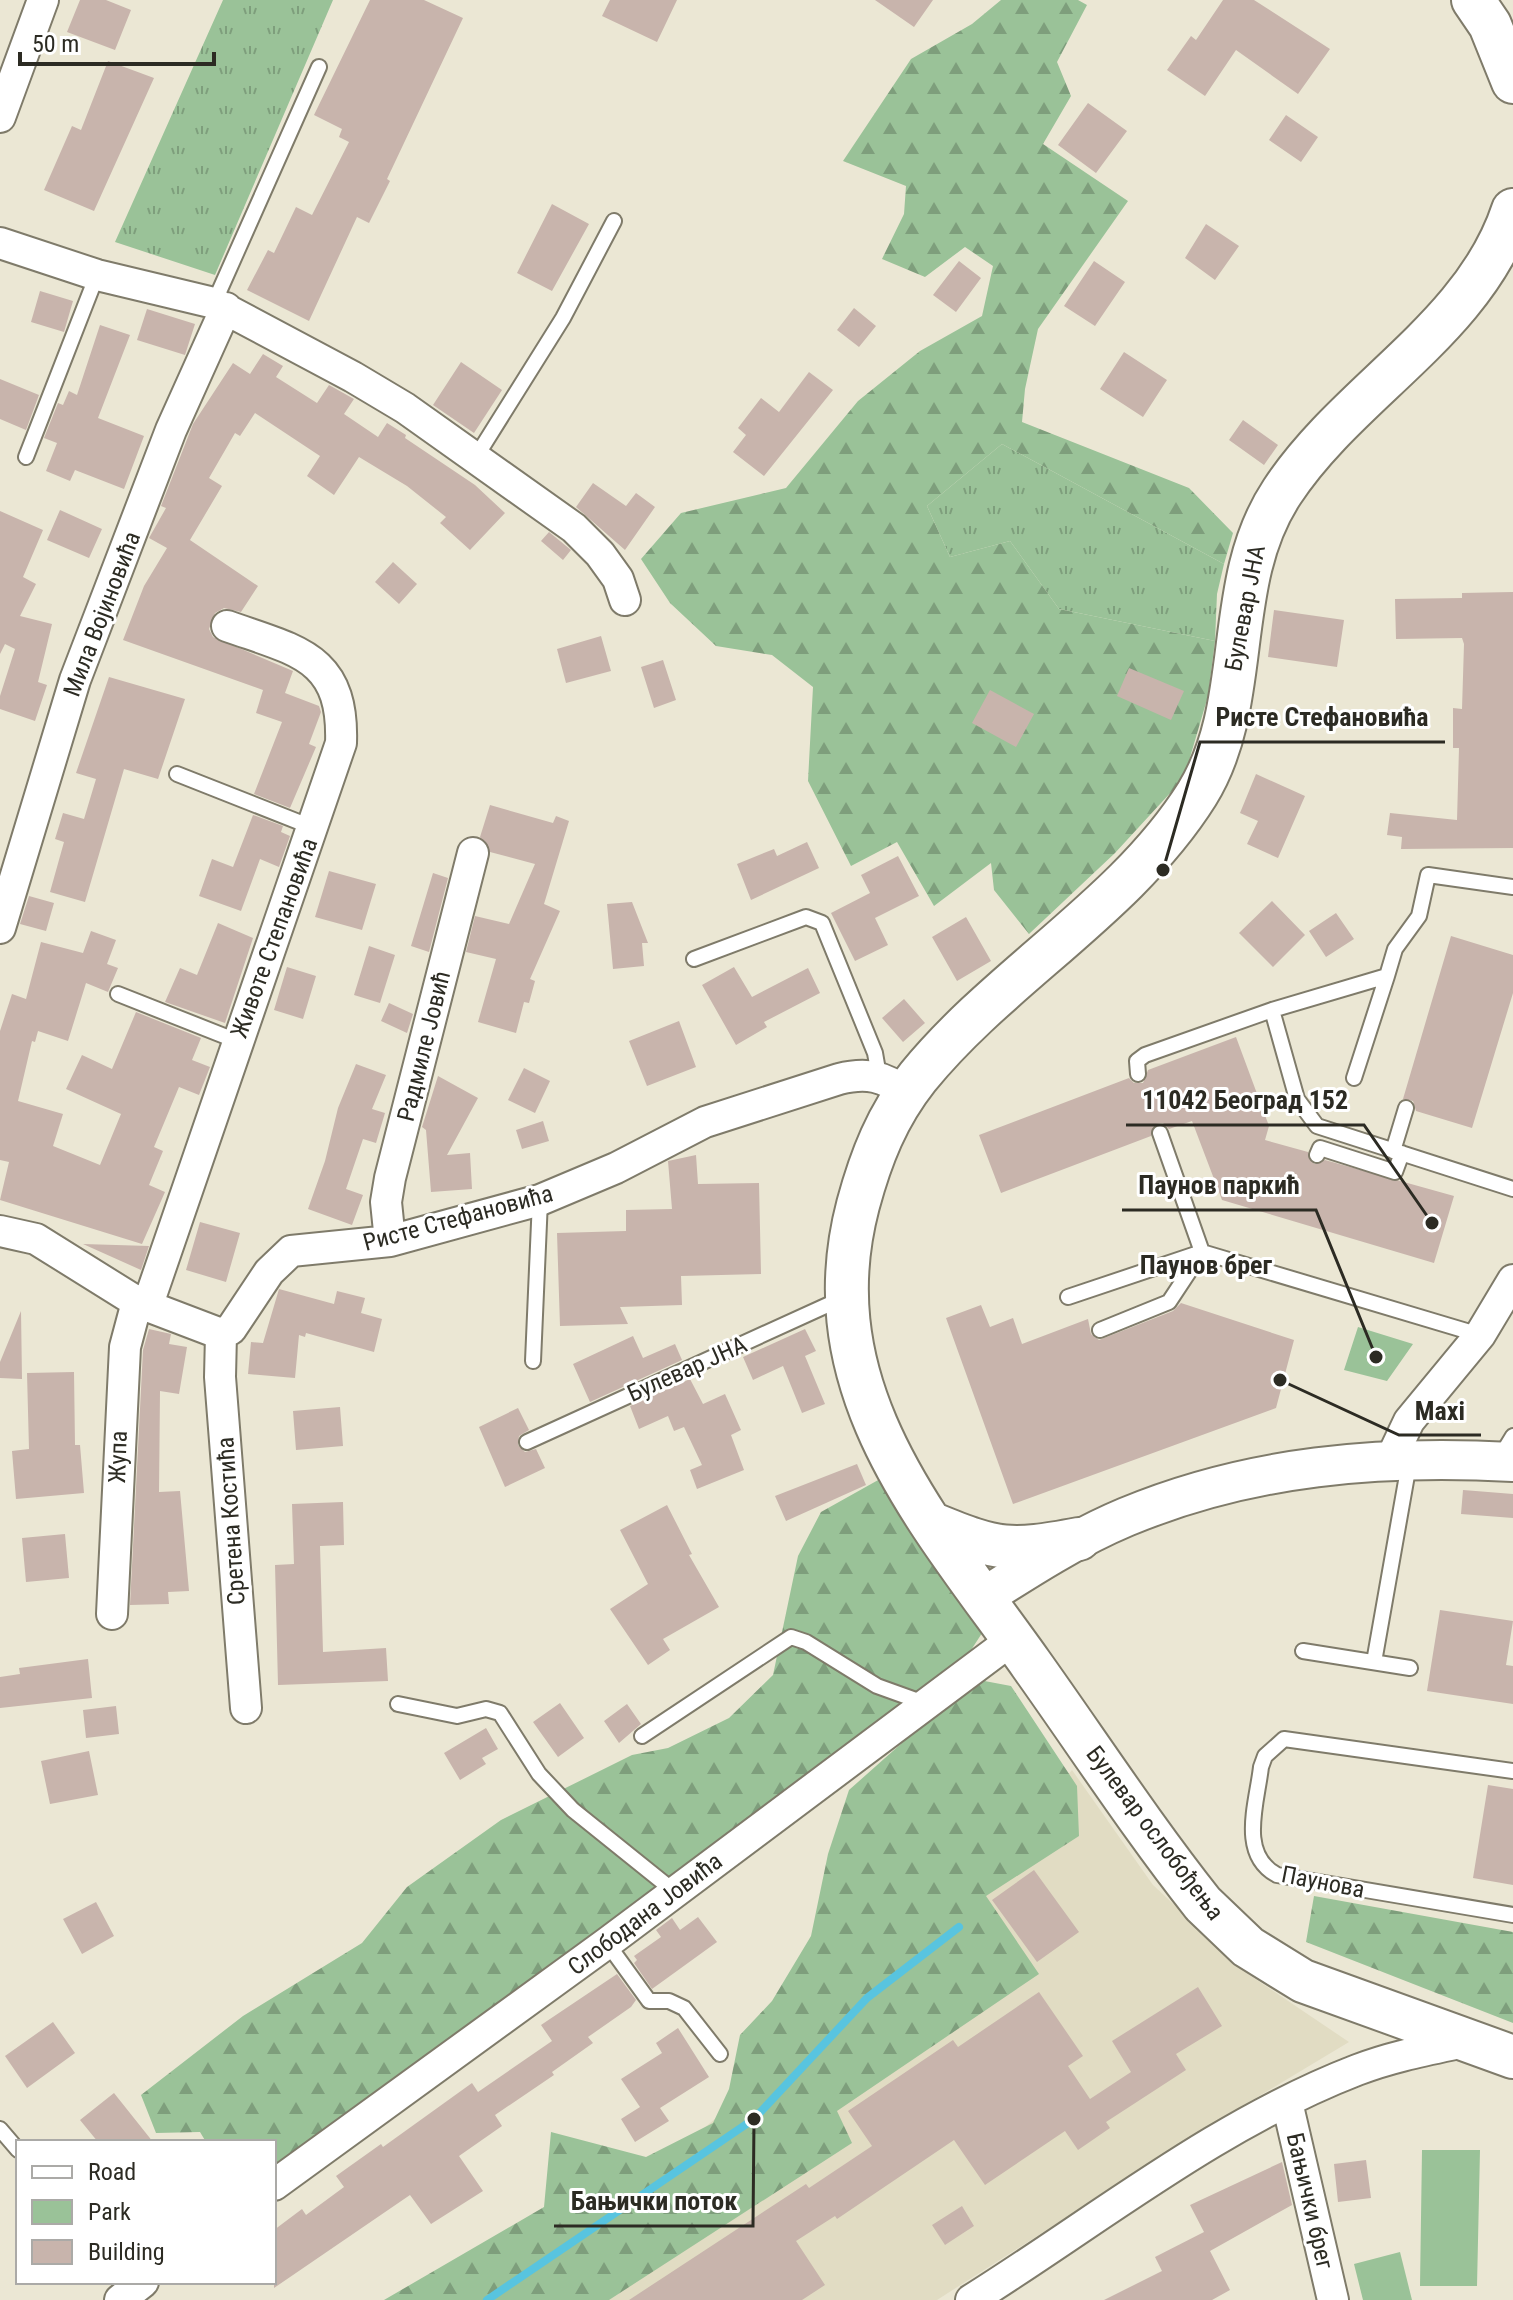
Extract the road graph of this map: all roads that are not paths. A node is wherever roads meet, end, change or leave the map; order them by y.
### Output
1 (43, 0) edge
2 (1473, 0) edge
3 (319, 67) dead end
4 (1513, 82) edge
5 (0, 117) edge
6 (1513, 210) edge
7 (614, 221) dead end
8 (0, 243) edge
9 (97, 275) junction
10 (220, 305) junction
11 (26, 457) dead end
12 (476, 457) junction
13 (625, 600) dead end
14 (227, 626) dead end
15 (177, 774) dead end
16 (314, 828) junction
17 (473, 853) dead end
18 (1513, 887) edge
19 (0, 928) edge
20 (694, 959) dead end
21 (1387, 976) junction
22 (118, 994) dead end
23 (1272, 1010) junction
24 (237, 1041) junction
25 (1138, 1074) dead end
26 (1354, 1078) dead end
27 (893, 1084) junction
28 (1406, 1108) dead end
29 (1160, 1133) dead end
30 (1397, 1152) junction
31 (1317, 1155) dead end
32 (1513, 1189) edge
33 (540, 1200) junction
34 (0, 1231) edge
35 (390, 1241) junction
36 (1202, 1252) junction
37 (1513, 1280) edge
38 (846, 1297) junction
39 (1068, 1297) dead end
40 (142, 1304) junction
41 (1100, 1330) dead end
42 (221, 1334) junction
43 (1480, 1335) junction
44 (533, 1361) dead end
45 (527, 1442) dead end
46 (1508, 1453) edge
47 (1400, 1459) junction
48 (933, 1524) junction
49 (1079, 1539) junction
50 (984, 1597) junction
51 (112, 1614) dead end
52 (1013, 1639) junction
53 (1303, 1651) dead end
54 (1374, 1662) junction
55 (1410, 1668) dead end
56 (398, 1704) dead end
57 (928, 1704) junction
58 (246, 1708) dead end
59 (642, 1736) dead end
60 (1513, 1771) edge
61 (675, 1892) junction
62 (1513, 1915) edge
63 (607, 1943) junction
64 (1469, 2041) junction
65 (720, 2054) dead end
66 (1513, 2057) edge
67 (1287, 2102) junction
68 (0, 2129) edge
69 (16, 2148) edge
70 (276, 2184) edge
71 (140, 2284) edge
72 (120, 2300) edge
73 (971, 2300) edge
74 (1333, 2300) edge

1 - 5 street
2 - 4 main road
3 - 10 lane
6 - 27 main road, Булевар ЈНА
7 - 12 lane
8 - 9 street
9 - 10 street
9 - 11 lane
10 - 12 street
10 - 19 street, Мила Војиновића
12 - 13 street
14 - 16 street, Животе Степановића
15 - 16 lane
16 - 24 street, Животе Степановића
17 - 35 street, Радмиле Јовић
18 - 21 lane
20 - 27 lane
21 - 23 lane
21 - 26 lane
22 - 24 lane
23 - 25 lane
23 - 30 lane
24 - 40 street, Животе Степановића
27 - 33 street, Ристе Стефановића
27 - 38 main road, Булевар ЈНА
28 - 30 lane
29 - 36 lane
30 - 31 lane
30 - 32 lane
33 - 35 street, Ристе Стефановића
33 - 44 lane
34 - 40 street
35 - 42 street, Ристе Стефановића
36 - 39 lane
36 - 41 lane
36 - 43 lane
37 - 43 street
38 - 45 lane, Булевар ЈНА
38 - 48 main road, Булевар ЈНА
40 - 42 street
40 - 51 street, Жупа
42 - 58 street, Сретена Костића
43 - 47 street
46 - 47 street
47 - 49 street
47 - 54 lane
48 - 49 main road
48 - 50 main road, Булевар ЈНА
49 - 50 street
50 - 52 main road, Булевар ослобођења
52 - 57 street, Слободана Јовића
52 - 64 main road, Булевар ослобођења
53 - 54 lane
54 - 55 lane
56 - 61 lane
57 - 59 lane
57 - 61 street, Слободана Јовића
60 - 62 lane, Паунова
61 - 63 street, Слободана Јовића
63 - 65 lane
63 - 70 street, Слободана Јовића
64 - 66 main road, Булевар ослобођења
64 - 67 street
67 - 73 street
67 - 74 street, Бањички брег
68 - 69 lane
71 - 72 street

